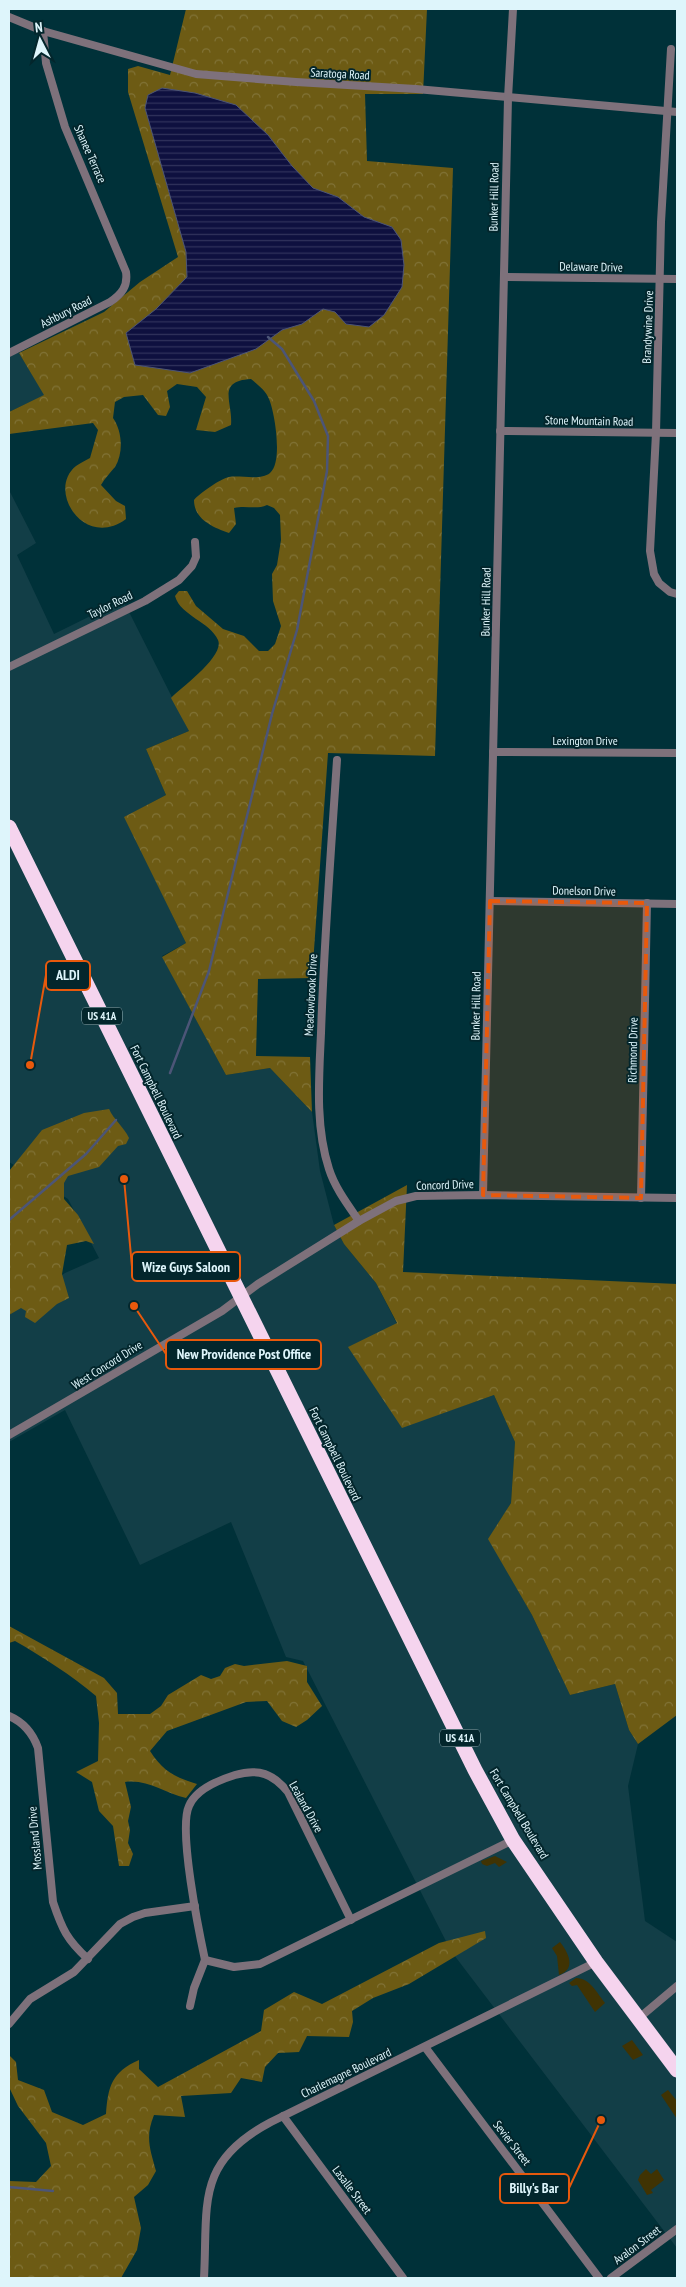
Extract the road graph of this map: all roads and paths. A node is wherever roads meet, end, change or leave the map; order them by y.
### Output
1 (513, 9) edge
2 (9, 17) edge
3 (43, 30) junction
4 (671, 49) dead end
5 (508, 98) junction
6 (666, 111) junction
7 (677, 112) edge
8 (504, 277) junction
9 (660, 279) junction
10 (677, 279) edge
11 (127, 284) joint
12 (10, 350) edge
13 (500, 431) junction
14 (656, 432) junction
15 (677, 433) edge
16 (195, 542) dead end
17 (677, 594) edge
18 (9, 667) edge
19 (493, 752) junction
20 (677, 753) edge
21 (337, 760) dead end
22 (9, 827) edge
23 (490, 901) junction
24 (647, 903) junction
25 (677, 904) edge
26 (483, 1195) junction
27 (641, 1198) junction
28 (677, 1198) edge
29 (359, 1221) junction
30 (242, 1297) junction
31 (9, 1435) edge
32 (9, 1716) edge
33 (514, 1840) junction
34 (195, 1906) junction
35 (351, 1920) junction
36 (88, 1958) junction
37 (205, 1960) junction
38 (596, 1962) junction
39 (677, 1986) edge
40 (190, 2006) dead end
41 (639, 2018) junction
42 (9, 2024) edge
43 (425, 2047) junction
44 (677, 2070) edge
45 (283, 2116) junction
46 (677, 2229) edge
47 (204, 2278) edge
48 (403, 2278) edge
49 (599, 2278) edge
50 (611, 2278) edge

1 - 5 street, Bunker Hill Road
2 - 3 street, Saratoga Road
3 - 5 street, Saratoga Road
3 - 11 street, Shanee Terrace
4 - 6 street, Brandywine Drive
5 - 6 street, Saratoga Road
5 - 8 street, Bunker Hill Road
6 - 7 street, Saratoga Road
6 - 9 street, Brandywine Drive
8 - 9 street, Delaware Drive
8 - 13 street, Bunker Hill Road
9 - 10 street, Delaware Drive
9 - 14 street, Brandywine Drive
11 - 12 street, Ashbury Road
13 - 14 street, Stone Mountain Road
13 - 19 street, Bunker Hill Road
14 - 15 street, Stone Mountain Road
14 - 17 street, Brandywine Drive
16 - 18 street, Taylor Road
19 - 20 street, Lexington Drive
19 - 23 street, Bunker Hill Road
21 - 29 street, Meadowbrook Drive
22 - 30 highway, Fort Campbell Boulevard / US 41A
23 - 24 street, Donelson Drive
23 - 26 street, Bunker Hill Road
24 - 25 street, Donelson Drive
24 - 27 street, Richmond Drive
26 - 27 street, Concord Drive
26 - 29 street, Concord Drive
27 - 28 street, Concord Drive
29 - 30 street, Concord Drive
30 - 31 street, West Concord Drive
30 - 33 highway, Fort Campbell Boulevard / US 41A
32 - 36 street, Mossland Drive
33 - 35 street
33 - 38 highway, Fort Campbell Boulevard / US 41A
34 - 35 street, Lealand Drive
34 - 36 street
34 - 37 street, Lealand Drive
35 - 37 street
36 - 42 street
37 - 40 street
38 - 41 highway, Fort Campbell Boulevard / US 41A
38 - 43 street, Charlemagne Boulevard
39 - 41 street
41 - 44 highway, Fort Campbell Boulevard / US 41A
43 - 45 street, Charlemagne Boulevard
43 - 49 street, Sevier Street
45 - 47 street, Charlemagne Boulevard
45 - 48 street, Lasalle Street
46 - 50 street, Avalon Street

